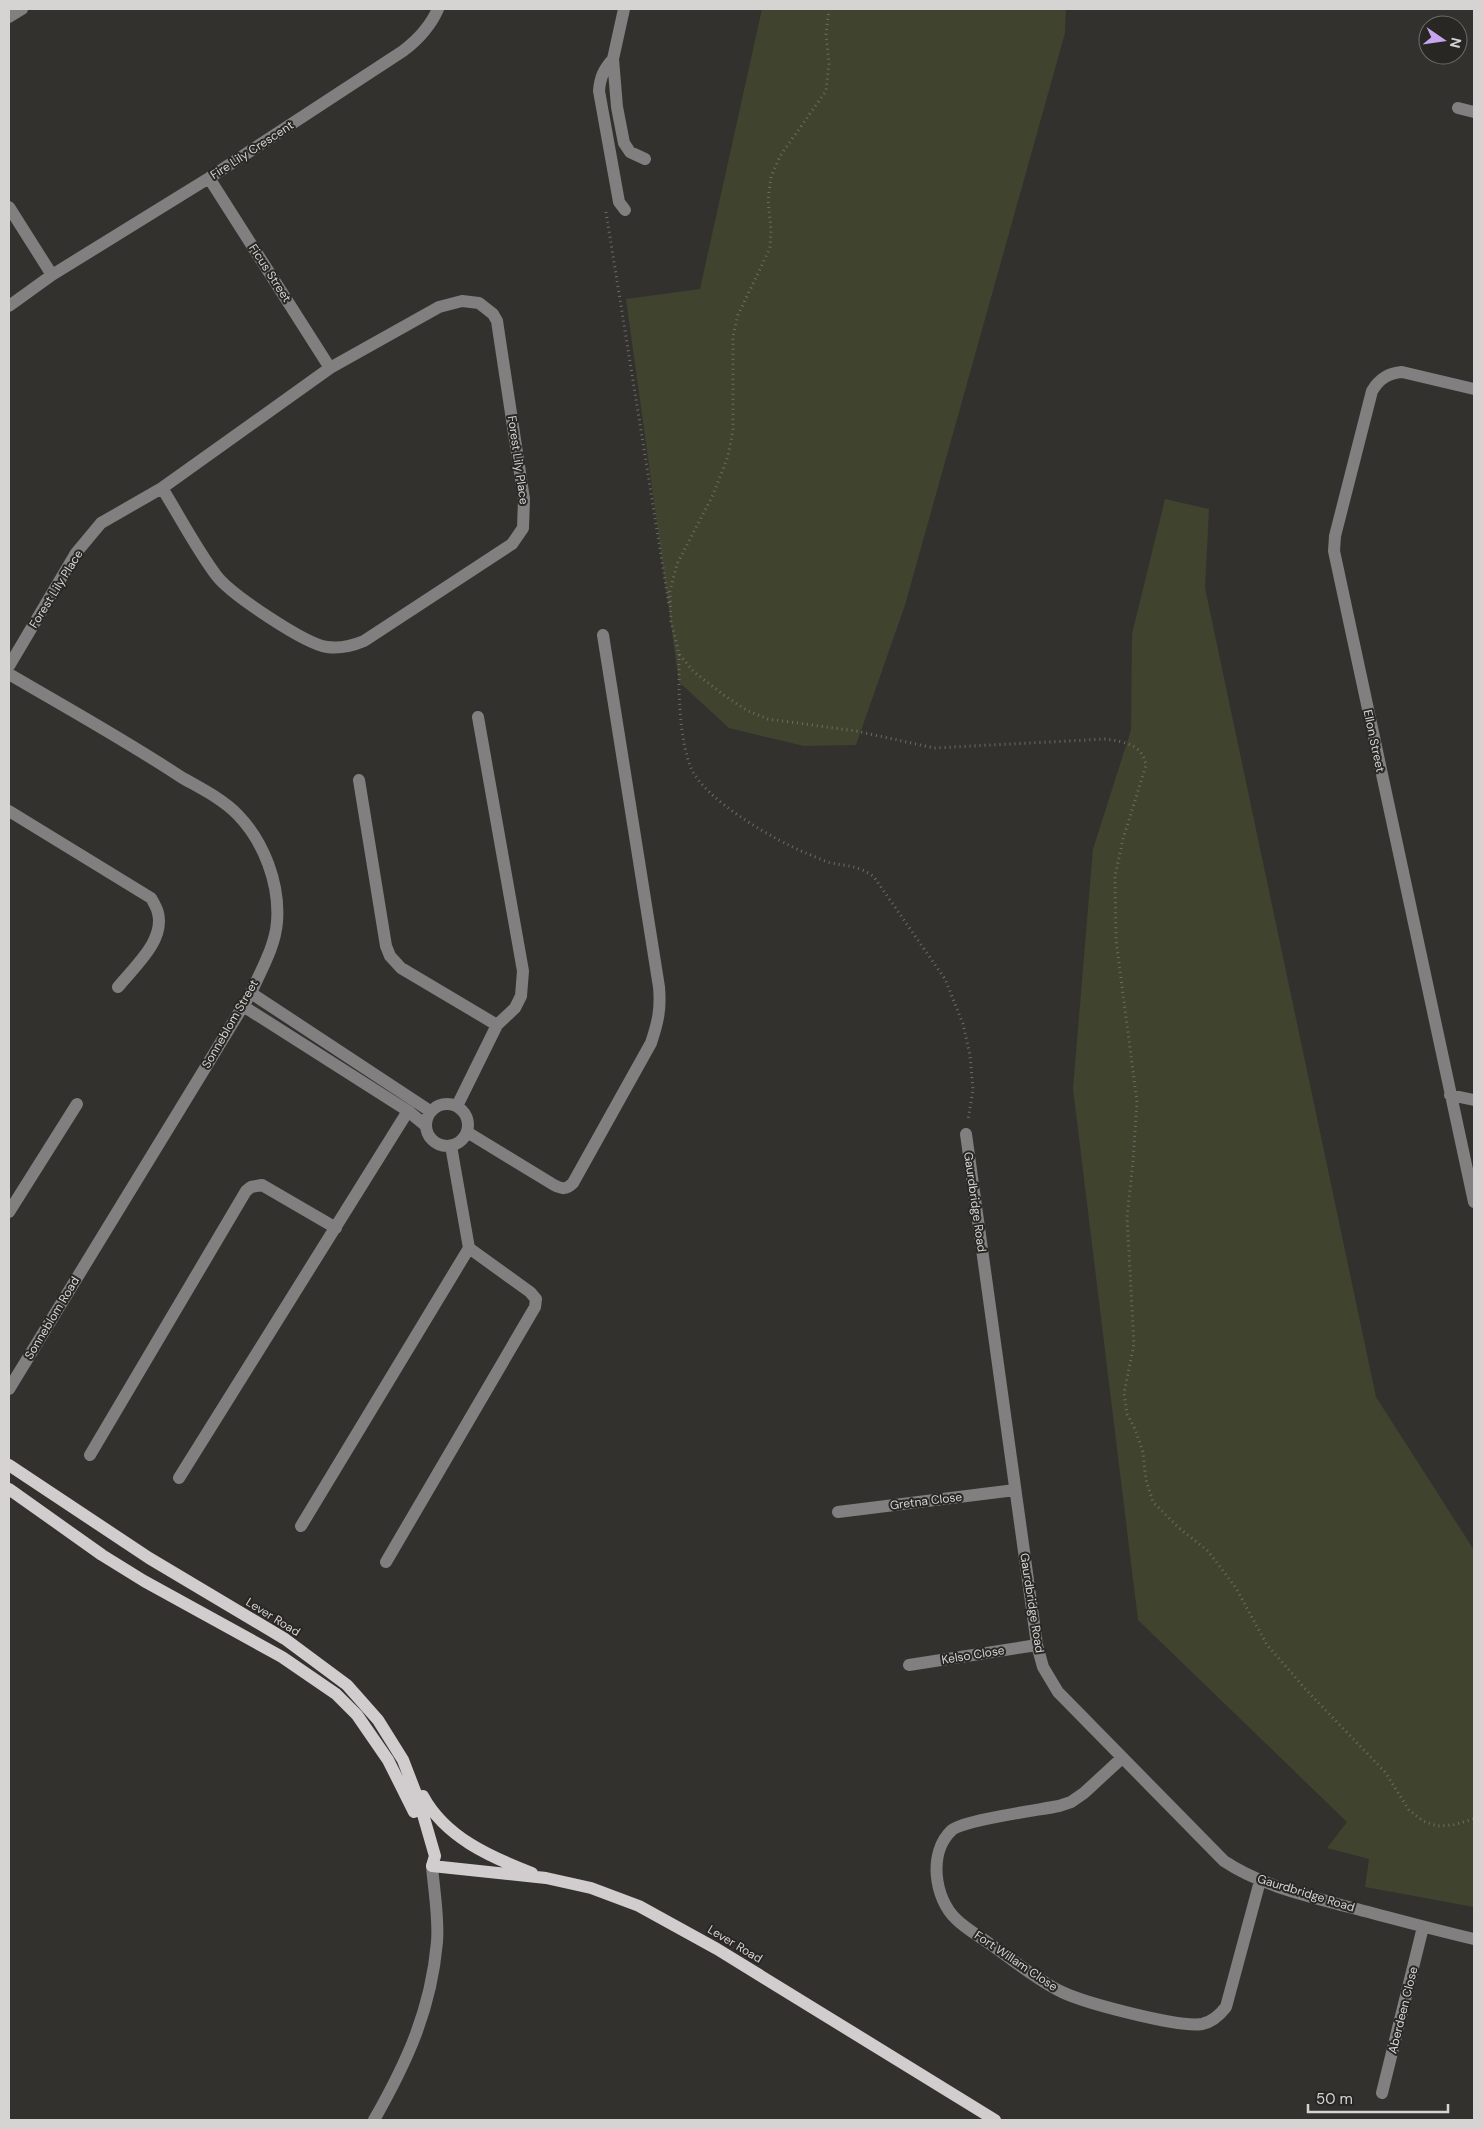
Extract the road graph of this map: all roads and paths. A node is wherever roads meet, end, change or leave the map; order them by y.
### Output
1 (22, 9) edge
2 (438, 9) edge
3 (624, 9) edge
4 (830, 9) edge
5 (9, 17) edge
6 (613, 58) junction
7 (1458, 108) dead end
8 (1474, 112) edge
9 (645, 159) dead end
10 (209, 178) junction
11 (606, 205) dead end
12 (9, 207) edge
13 (626, 210) dead end
14 (52, 275) junction
15 (9, 306) edge
16 (330, 368) junction
17 (1474, 390) edge
18 (162, 488) junction
19 (671, 621) junction
20 (603, 635) dead end
21 (679, 654) junction
22 (9, 666) edge
23 (9, 674) edge
24 (478, 717) dead end
25 (359, 780) dead end
26 (9, 811) edge
27 (118, 987) dead end
28 (251, 993) junction
29 (243, 1006) junction
30 (497, 1025) junction
31 (315, 1036) junction
32 (308, 1047) junction
33 (1450, 1095) junction
34 (1474, 1100) edge
35 (77, 1104) dead end
36 (457, 1106) junction
37 (408, 1111) junction
38 (430, 1111) junction
39 (425, 1125) junction
40 (467, 1132) junction
41 (966, 1134) joint
42 (451, 1146) junction
43 (1474, 1202) edge
44 (9, 1212) edge
45 (336, 1228) junction
46 (469, 1248) junction
47 (80, 1272) joint
48 (9, 1389) edge
49 (90, 1455) dead end
50 (9, 1464) edge
51 (179, 1478) dead end
52 (9, 1489) edge
53 (1015, 1490) junction
54 (838, 1512) dead end
55 (301, 1526) dead end
56 (386, 1562) dead end
57 (1037, 1645) junction
58 (909, 1665) dead end
59 (1122, 1758) junction
60 (403, 1760) junction
61 (1474, 1819) edge
62 (432, 1866) junction
63 (546, 1878) junction
64 (1260, 1880) junction
65 (1423, 1927) junction
66 (1474, 1939) edge
67 (1382, 2093) dead end
68 (374, 2120) edge
69 (995, 2120) edge

1 - 5 street
2 - 10 street, Fire Lily Crescent
3 - 6 street
4 - 19 path
6 - 9 street
6 - 13 street
7 - 8 street
10 - 14 street, Fire Lily Crescent
10 - 16 street, Ficus Street
11 - 19 path
12 - 14 street
14 - 15 street, Fire Lily Crescent
16 - 18 street, Forest Lily Place
16 - 18 street, Forest Lily Place
17 - 33 street, Ellon Street
18 - 22 street, Forest Lily Place
19 - 21 path
20 - 40 street
21 - 41 path
21 - 61 path
23 - 28 street, Sonneblom Street
24 - 30 street
25 - 30 street
26 - 27 street
28 - 29 street, Sonneblom Street
28 - 31 street
29 - 32 street
29 - 47 street, Sonneblom Street
30 - 36 street
31 - 32 street
31 - 38 street
32 - 37 street
33 - 34 street
33 - 43 street, Ellon Street
35 - 44 street
36 - 38 street
36 - 40 street
37 - 39 street
37 - 45 street
38 - 39 street
39 - 42 street
40 - 42 street
41 - 53 street, Gaurdbridge Road
42 - 46 street
45 - 49 street
45 - 51 street
46 - 55 street
46 - 56 street
47 - 48 street, Sonneblom Road
50 - 60 main road, Lever Road
52 - 62 main road, Lever Road
53 - 54 street, Gretna Close
53 - 57 street, Gaurdbridge Road
57 - 58 street, Kelso Close
57 - 59 street, Gaurdbridge Road
59 - 64 street, Gaurdbridge Road
59 - 64 street, Fort Willam Close
60 - 62 main road, Lever Road
60 - 63 main road
62 - 63 main road, Lever Road
62 - 68 street, Lever Road
63 - 69 main road, Lever Road
64 - 65 street, Gaurdbridge Road
65 - 66 street, Gaurdbridge Road
65 - 67 street, Aberdeen Close

